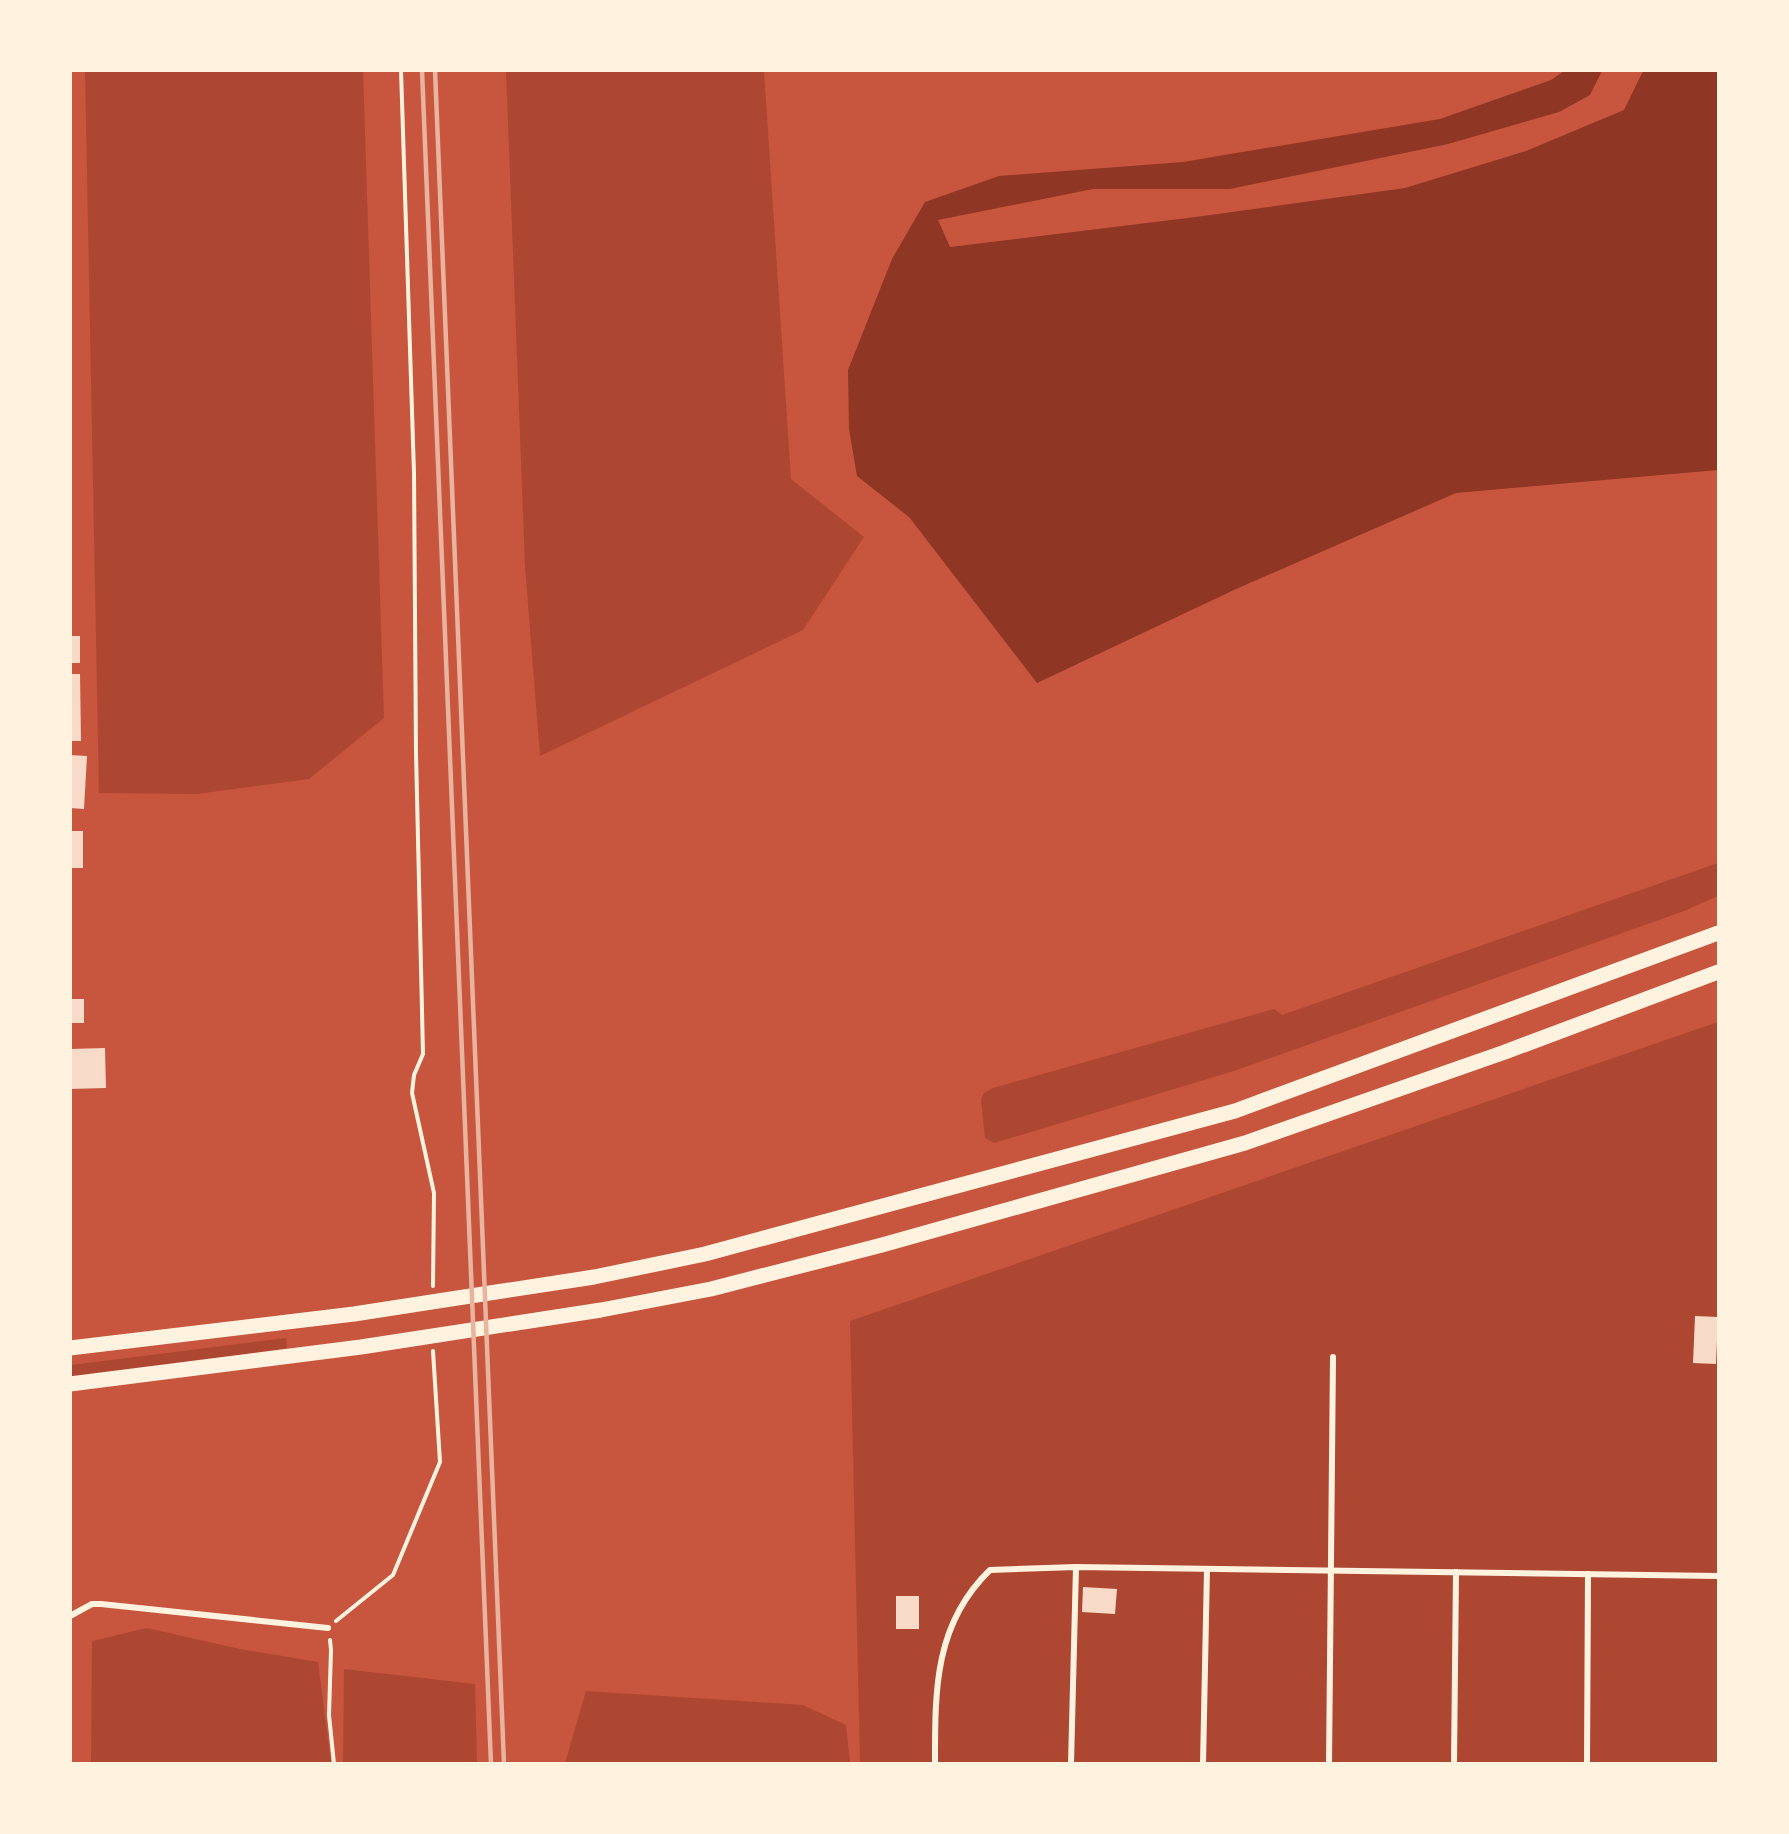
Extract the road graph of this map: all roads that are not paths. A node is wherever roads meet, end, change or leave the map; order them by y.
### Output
1 (1719, 933) edge
2 (1719, 972) edge
3 (70, 1348) edge
4 (1333, 1357) dead end
5 (70, 1384) edge
6 (1076, 1567) junction
7 (1207, 1569) junction
8 (1332, 1571) junction
9 (1456, 1572) junction
10 (1588, 1574) junction
11 (1719, 1576) edge
12 (70, 1616) edge
13 (328, 1628) road end
14 (935, 1764) edge
15 (1071, 1764) edge
16 (1203, 1764) edge
17 (1329, 1764) edge
18 (1454, 1764) edge
19 (1587, 1764) edge

1 - 3 main road
2 - 5 main road
4 - 8 street
6 - 7 street
6 - 14 street
6 - 15 street
7 - 8 street
7 - 16 street
8 - 9 street
8 - 17 street
9 - 10 street
9 - 18 street
10 - 11 street
10 - 19 street
12 - 13 street

